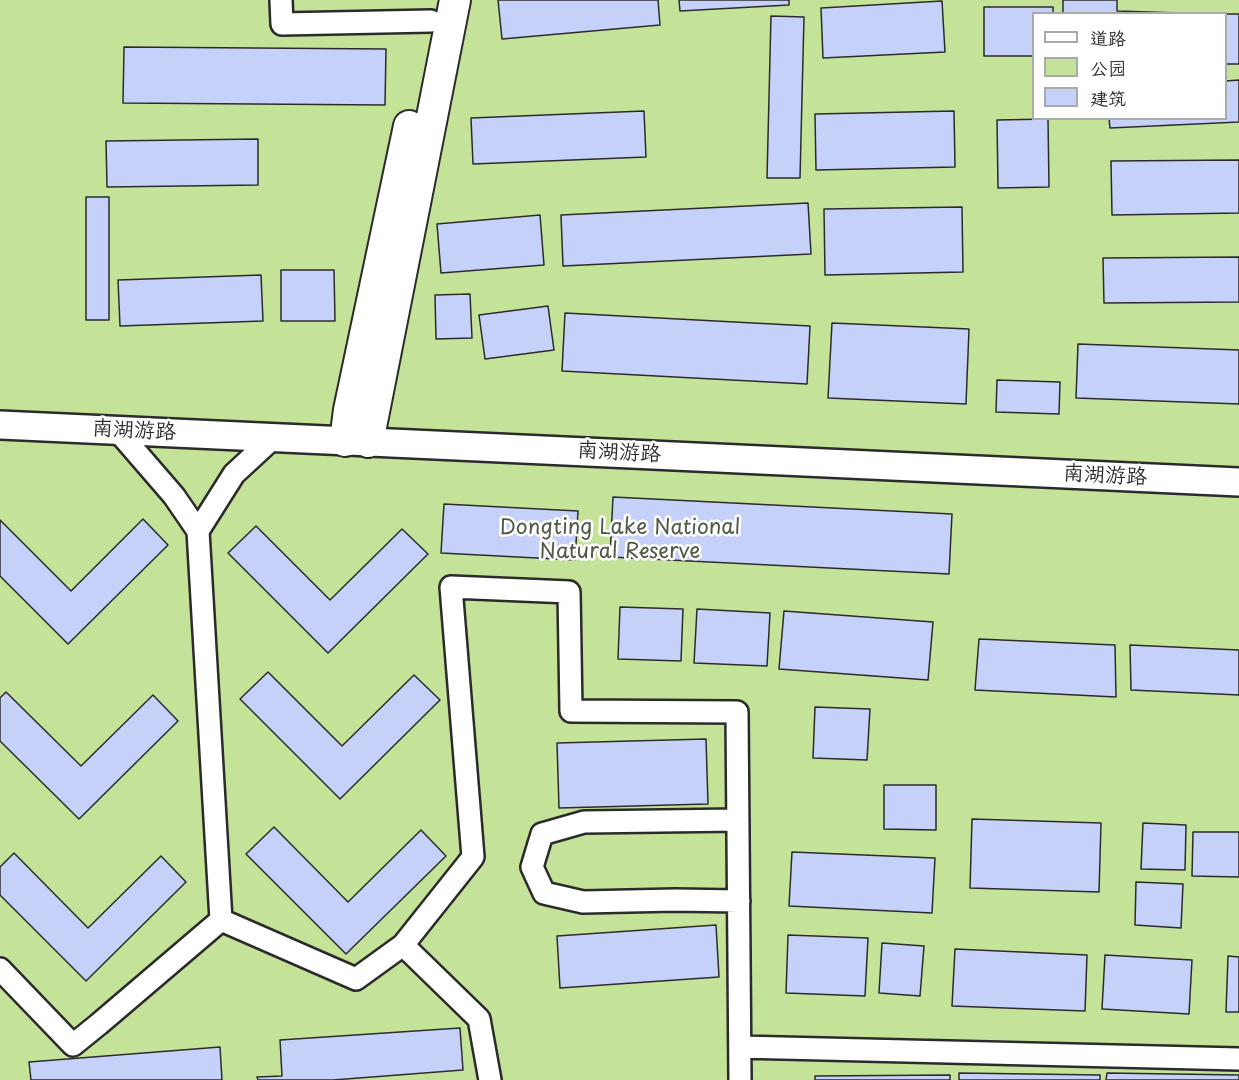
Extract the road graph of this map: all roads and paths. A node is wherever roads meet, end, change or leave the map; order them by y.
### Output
1 (282, 0) edge
2 (455, 0) edge
3 (433, 11) edge
4 (0, 425) edge
5 (117, 430) junction
6 (273, 438) junction
7 (356, 441) junction
8 (1239, 482) edge
9 (198, 531) junction
10 (738, 820) junction
11 (738, 901) junction
12 (221, 920) junction
13 (403, 945) junction
14 (0, 969) edge
15 (740, 1047) junction
16 (1239, 1059) edge
17 (490, 1080) edge
18 (740, 1080) edge

1 - 3 street
2 - 7 main road
3 - 7 main road
4 - 5 street, 南湖游路
5 - 6 street, 南湖游路
5 - 9 street
6 - 7 street, 南湖游路
6 - 9 street
7 - 8 street, 南湖游路
9 - 12 street
10 - 11 street
10 - 11 street
10 - 13 street
11 - 15 street
12 - 13 street
12 - 14 street
13 - 17 street
15 - 16 street
15 - 18 street

